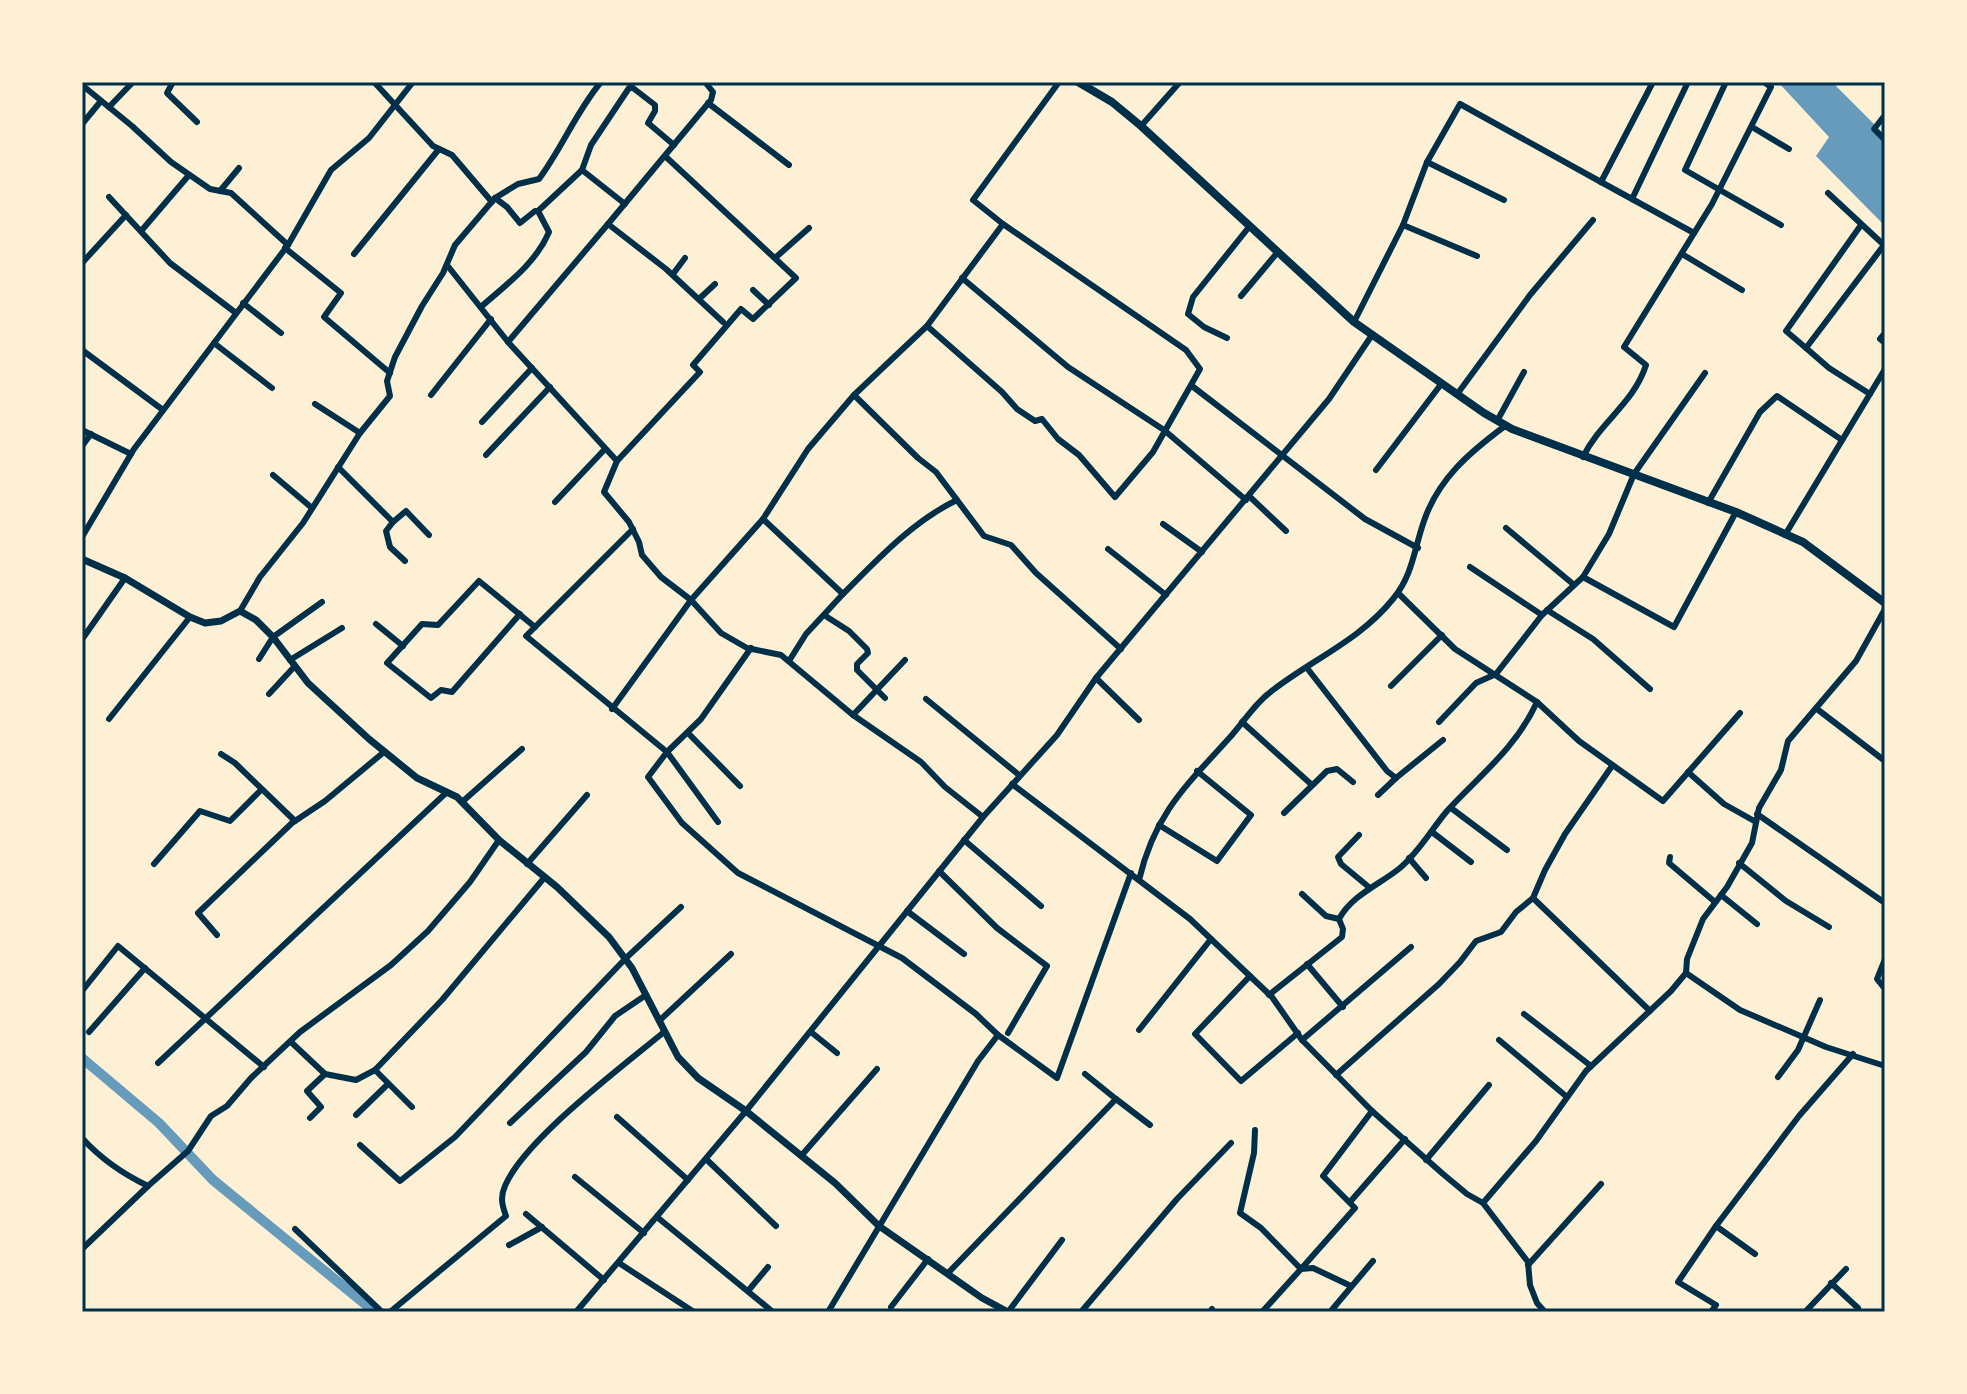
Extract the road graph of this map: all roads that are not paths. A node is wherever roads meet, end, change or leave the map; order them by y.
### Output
1 (133, 82) edge
2 (173, 82) edge
3 (374, 82) edge
4 (413, 82) edge
5 (601, 82) edge
6 (705, 82) edge
7 (1059, 82) edge
8 (1078, 82) edge
9 (1180, 82) edge
10 (1653, 82) edge
11 (1688, 82) edge
12 (1726, 82) edge
13 (1764, 82) edge
14 (82, 85) edge
15 (101, 101) junction
16 (708, 103) junction
17 (109, 107) junction
18 (395, 107) junction
19 (1885, 115) edge
20 (197, 122) dead end
21 (82, 124) edge
22 (1141, 126) junction
23 (1752, 127) junction
24 (1885, 140) edge
25 (674, 145) junction
26 (439, 149) junction
27 (1789, 149) dead end
28 (665, 156) junction
29 (1427, 162) junction
30 (789, 165) dead end
31 (239, 168) dead end
32 (582, 170) junction
33 (189, 175) junction
34 (1601, 182) junction
35 (220, 191) junction
36 (1719, 191) junction
37 (1828, 193) dead end
38 (109, 197) dead end
39 (1632, 199) junction
40 (494, 200) junction
41 (1504, 200) dead end
42 (625, 204) junction
43 (538, 211) junction
44 (126, 215) junction
45 (1593, 220) dead end
46 (608, 224) junction
47 (1003, 224) junction
48 (1403, 225) junction
49 (1781, 225) dead end
50 (1861, 225) junction
51 (1249, 227) junction
52 (809, 228) dead end
53 (142, 230) junction
54 (1694, 233) junction
55 (1885, 245) edge
56 (286, 247) junction
57 (1277, 253) junction
58 (354, 254) dead end
59 (1682, 254) junction
60 (1477, 256) dead end
61 (685, 258) dead end
62 (775, 258) junction
63 (82, 263) edge
64 (447, 265) junction
65 (673, 274) junction
66 (962, 278) junction
67 (715, 284) dead end
68 (753, 290) dead end
69 (1742, 290) dead end
70 (1241, 296) dead end
71 (699, 299) junction
72 (243, 303) junction
73 (769, 305) junction
74 (482, 306) junction
75 (236, 313) junction
76 (491, 319) junction
77 (723, 322) dead end
78 (1354, 322) junction
79 (927, 326) junction
80 (281, 333) dead end
81 (1885, 333) edge
82 (1372, 335) junction
83 (1227, 338) dead end
84 (508, 342) junction
85 (214, 343) junction
86 (1885, 343) edge
87 (1806, 348) junction
88 (82, 350) edge
89 (532, 368) junction
90 (1885, 369) edge
91 (1524, 372) dead end
92 (390, 373) junction
93 (1705, 373) dead end
94 (1877, 380) junction
95 (1442, 383) junction
96 (1885, 384) edge
97 (1192, 386) junction
98 (550, 387) junction
99 (272, 388) dead end
100 (1458, 393) junction
101 (1870, 394) junction
102 (431, 395) dead end
103 (854, 395) junction
104 (315, 404) dead end
105 (163, 410) junction
106 (482, 422) dead end
107 (1501, 424) junction
108 (82, 430) edge
109 (1164, 430) junction
110 (360, 433) junction
111 (91, 434) junction
112 (1842, 440) junction
113 (82, 446) edge
114 (605, 449) junction
115 (131, 454) junction
116 (486, 455) dead end
117 (1283, 455) junction
118 (1583, 457) junction
119 (617, 461) junction
120 (338, 467) junction
121 (1376, 470) dead end
122 (1634, 474) junction
123 (273, 475) dead end
124 (1247, 498) junction
125 (957, 500) junction
126 (555, 502) dead end
127 (1708, 503) junction
128 (312, 508) junction
129 (1736, 512) junction
130 (763, 519) junction
131 (393, 522) junction
132 (1163, 524) dead end
133 (1506, 528) dead end
134 (633, 529) junction
135 (1286, 531) dead end
136 (429, 535) dead end
137 (1785, 535) junction
138 (82, 537) edge
139 (1418, 548) junction
140 (1108, 549) dead end
141 (1202, 552) junction
142 (82, 559) edge
143 (405, 561) dead end
144 (1470, 567) dead end
145 (1583, 577) junction
146 (125, 578) junction
147 (1573, 584) junction
148 (1398, 593) junction
149 (843, 594) junction
150 (1166, 595) junction
151 (691, 600) junction
152 (322, 602) dead end
153 (1885, 603) edge
154 (1885, 609) edge
155 (240, 611) junction
156 (1544, 612) junction
157 (520, 614) junction
158 (824, 615) junction
159 (190, 617) junction
160 (376, 624) dead end
161 (535, 627) junction
162 (342, 628) dead end
163 (1442, 635) junction
164 (273, 637) junction
165 (83, 638) edge
166 (403, 646) junction
167 (751, 648) junction
168 (1121, 649) junction
169 (259, 659) dead end
170 (905, 660) dead end
171 (789, 661) junction
172 (292, 663) junction
173 (1307, 668) junction
174 (1496, 674) junction
175 (1096, 678) junction
176 (1391, 686) dead end
177 (1650, 689) dead end
178 (877, 690) junction
179 (269, 694) dead end
180 (885, 698) dead end
181 (926, 699) dead end
182 (1537, 702) junction
183 (612, 709) junction
184 (1817, 709) junction
185 (1740, 713) dead end
186 (853, 715) junction
187 (109, 719) dead end
188 (1139, 720) dead end
189 (1242, 722) junction
190 (1439, 722) dead end
191 (688, 733) junction
192 (1443, 740) dead end
193 (522, 749) dead end
194 (384, 752) junction
195 (667, 752) junction
196 (221, 754) dead end
197 (1885, 761) edge
198 (1612, 766) junction
199 (1197, 771) junction
200 (1688, 772) junction
201 (1019, 775) junction
202 (1396, 778) junction
203 (1353, 782) dead end
204 (1012, 784) junction
205 (1312, 785) junction
206 (740, 786) dead end
207 (261, 790) junction
208 (447, 792) junction
209 (587, 795) dead end
210 (1378, 795) dead end
211 (462, 802) junction
212 (1451, 808) junction
213 (1284, 813) dead end
214 (983, 817) junction
215 (1756, 818) junction
216 (295, 821) junction
217 (718, 822) dead end
218 (1159, 825) junction
219 (1432, 832) junction
220 (1359, 835) dead end
221 (499, 840) junction
222 (964, 840) junction
223 (1507, 850) dead end
224 (1670, 857) dead end
225 (1409, 858) junction
226 (1471, 862) dead end
227 (1739, 863) junction
228 (154, 864) dead end
229 (527, 864) junction
230 (939, 871) junction
231 (1131, 873) junction
232 (544, 878) junction
233 (1426, 878) dead end
234 (1139, 880) junction
235 (1370, 888) junction
236 (1302, 894) dead end
237 (1721, 895) junction
238 (1533, 898) junction
239 (1884, 899) edge
240 (1715, 902) junction
241 (1041, 906) dead end
242 (681, 907) dead end
243 (907, 911) junction
244 (1339, 919) junction
245 (1757, 924) dead end
246 (1829, 927) dead end
247 (217, 935) dead end
248 (1211, 939) junction
249 (879, 946) junction
250 (1411, 947) dead end
251 (731, 954) dead end
252 (964, 954) dead end
253 (626, 958) junction
254 (1885, 959) edge
255 (1307, 964) junction
256 (145, 968) junction
257 (1686, 973) junction
258 (1250, 976) junction
259 (1885, 989) edge
260 (82, 991) edge
261 (646, 995) junction
262 (1269, 995) junction
263 (1820, 1000) dead end
264 (1343, 1007) junction
265 (1650, 1011) junction
266 (1524, 1014) dead end
267 (206, 1019) junction
268 (659, 1021) junction
269 (1139, 1030) dead end
270 (89, 1032) dead end
271 (664, 1032) junction
272 (811, 1032) junction
273 (1008, 1033) dead end
274 (998, 1035) junction
275 (1803, 1036) junction
276 (1300, 1037) junction
277 (1499, 1040) dead end
278 (291, 1042) junction
279 (837, 1053) dead end
280 (1853, 1054) junction
281 (158, 1063) dead end
282 (1591, 1066) junction
283 (1885, 1066) edge
284 (264, 1067) junction
285 (877, 1069) dead end
286 (375, 1070) junction
287 (325, 1074) junction
288 (1085, 1074) dead end
289 (1336, 1075) junction
290 (1778, 1077) dead end
291 (388, 1084) junction
292 (1489, 1085) dead end
293 (1567, 1097) junction
294 (1116, 1099) junction
295 (412, 1107) dead end
296 (746, 1111) junction
297 (1372, 1111) junction
298 (356, 1115) dead end
299 (617, 1117) dead end
300 (310, 1118) dead end
301 (510, 1123) dead end
302 (1150, 1125) dead end
303 (1255, 1130) dead end
304 (82, 1138) edge
305 (1405, 1139) junction
306 (1231, 1143) dead end
307 (360, 1145) dead end
308 (91, 1148) junction
309 (82, 1156) edge
310 (801, 1156) junction
311 (706, 1159) junction
312 (1426, 1160) junction
313 (575, 1177) dead end
314 (688, 1180) junction
315 (1601, 1184) dead end
316 (148, 1186) junction
317 (1350, 1202) junction
318 (1483, 1203) junction
319 (526, 1214) dead end
320 (657, 1217) junction
321 (776, 1226) dead end
322 (879, 1226) junction
323 (1716, 1226) junction
324 (542, 1227) junction
325 (295, 1229) dead end
326 (644, 1233) junction
327 (1062, 1240) dead end
328 (509, 1245) dead end
329 (82, 1249) edge
330 (1755, 1254) dead end
331 (928, 1259) junction
332 (1373, 1261) dead end
333 (619, 1263) junction
334 (1528, 1265) junction
335 (768, 1267) dead end
336 (1301, 1269) junction
337 (1846, 1269) dead end
338 (948, 1273) junction
339 (604, 1280) junction
340 (1831, 1283) junction
341 (1351, 1286) junction
342 (748, 1291) junction
343 (891, 1307) dead end
344 (1858, 1308) dead end
345 (1265, 1311) edge
346 (255, 1312) edge
347 (265, 1312) edge
348 (382, 1312) edge
349 (390, 1312) edge
350 (576, 1312) edge
351 (694, 1312) edge
352 (773, 1312) edge
353 (828, 1312) edge
354 (1008, 1312) edge
355 (1081, 1312) edge
356 (1330, 1312) edge
357 (1545, 1312) edge
358 (1711, 1312) edge
359 (1805, 1312) edge

1 - 17 street
2 - 20 street
3 - 18 street
4 - 18 street
5 - 40 street
6 - 16 street
7 - 47 street
8 - 22 main road
9 - 22 street
10 - 34 street
11 - 39 street
12 - 36 street
13 - 23 street
14 - 15 street
15 - 17 street
15 - 21 street
16 - 25 street
16 - 30 street
17 - 33 street
18 - 26 street
18 - 56 street
19 - 24 street
22 - 51 main road
23 - 27 street
23 - 36 street
25 - 28 street
25 - 32 street
26 - 40 street
26 - 58 street
28 - 42 street
28 - 62 street
29 - 34 street
29 - 41 street
29 - 48 street
31 - 35 street
32 - 42 street
32 - 43 street
33 - 35 street
33 - 53 street
34 - 39 street
35 - 56 street
36 - 49 street
36 - 54 street
37 - 50 street
38 - 44 street
39 - 54 street
40 - 43 street
40 - 64 street
42 - 46 street
43 - 74 street
44 - 53 street
44 - 63 street
45 - 100 street
46 - 65 street
46 - 84 street
47 - 66 street
47 - 97 street
48 - 60 street
48 - 78 street
50 - 55 street
50 - 87 street
51 - 57 main road
51 - 83 street
52 - 62 street
53 - 75 street
54 - 59 street
55 - 87 street
56 - 72 street
56 - 92 street
57 - 70 street
57 - 78 main road
59 - 69 street
59 - 118 street
61 - 65 street
62 - 73 street
64 - 74 street
64 - 92 street
65 - 71 street
66 - 79 street
66 - 109 street
67 - 71 street
68 - 73 street
71 - 77 street
72 - 75 street
72 - 80 street
73 - 119 street
74 - 76 street
75 - 85 street
76 - 84 street
76 - 102 street
78 - 82 main road
79 - 103 street
79 - 109 street
81 - 86 street
82 - 95 main road
82 - 117 street
84 - 89 street
85 - 99 street
85 - 105 street
87 - 101 street
88 - 105 street
89 - 98 street
89 - 106 street
90 - 94 street
91 - 107 street
92 - 110 street
93 - 122 street
94 - 96 street
94 - 101 street
95 - 100 main road
95 - 121 street
97 - 109 street
97 - 117 street
98 - 114 street
98 - 116 street
100 - 107 main road
101 - 112 street
103 - 125 street
103 - 130 street
104 - 110 street
105 - 115 street
107 - 118 main road
107 - 139 street
108 - 111 street
109 - 124 street
110 - 120 street
111 - 113 street
111 - 115 street
112 - 127 street
112 - 137 street
114 - 119 street
114 - 126 street
115 - 138 street
117 - 124 street
117 - 139 street
118 - 122 main road
119 - 134 street
120 - 128 street
120 - 131 street
122 - 127 main road
122 - 145 street
123 - 128 street
124 - 135 street
124 - 141 street
125 - 149 street
125 - 168 street
127 - 129 main road
128 - 155 street
129 - 137 main road
129 - 145 street
130 - 149 street
130 - 151 street
131 - 136 street
131 - 143 street
132 - 141 street
133 - 147 street
134 - 151 street
134 - 161 street
137 - 153 main road
139 - 148 street
140 - 150 street
141 - 150 street
142 - 146 street
144 - 156 street
145 - 147 street
146 - 159 street
146 - 165 street
147 - 156 street
148 - 163 street
148 - 173 street
149 - 158 street
150 - 168 street
151 - 167 street
151 - 183 street
152 - 164 street
154 - 184 street
155 - 159 street
155 - 164 street
156 - 174 street
156 - 177 street
157 - 161 street
157 - 166 street
157 - 166 street
158 - 171 street
158 - 178 street
159 - 187 street
160 - 166 street
161 - 183 street
162 - 172 street
163 - 174 street
163 - 176 street
164 - 169 street
164 - 172 street
167 - 171 street
167 - 191 street
168 - 175 street
170 - 178 street
171 - 186 street
172 - 179 street
172 - 194 street
173 - 189 street
173 - 202 street
174 - 182 street
174 - 190 street
175 - 188 street
175 - 201 street
178 - 180 street
178 - 186 street
181 - 201 street
182 - 198 street
182 - 212 street
183 - 195 street
184 - 197 street
184 - 215 street
185 - 200 street
186 - 214 street
189 - 199 street
189 - 205 street
191 - 195 street
191 - 206 street
192 - 202 street
193 - 211 street
194 - 208 street
194 - 216 street
195 - 217 street
195 - 249 street
196 - 207 street
198 - 200 street
198 - 238 street
199 - 218 street
199 - 218 street
200 - 215 street
201 - 204 street
202 - 210 street
203 - 205 street
204 - 214 street
204 - 231 street
205 - 213 street
207 - 216 street
207 - 228 street
208 - 211 street
208 - 267 street
209 - 229 street
211 - 221 street
212 - 219 street
212 - 223 street
214 - 222 street
215 - 227 street
215 - 239 street
216 - 247 street
218 - 234 street
219 - 225 street
219 - 226 street
220 - 235 street
221 - 229 street
221 - 278 street
222 - 230 street
222 - 241 street
224 - 240 street
225 - 233 street
225 - 235 street
227 - 237 street
227 - 246 street
229 - 232 street
230 - 243 street
230 - 273 street
231 - 234 street
231 - 274 street
232 - 253 street
232 - 286 street
234 - 248 street
235 - 244 street
236 - 244 street
237 - 240 street
237 - 245 street
238 - 265 street
238 - 289 street
240 - 257 street
242 - 253 street
243 - 249 street
243 - 252 street
244 - 255 street
248 - 258 street
248 - 269 street
249 - 272 street
249 - 274 street
250 - 264 street
251 - 268 street
253 - 261 street
253 - 307 street
254 - 259 street
255 - 262 street
255 - 264 street
256 - 260 street
256 - 267 street
256 - 270 street
257 - 265 street
257 - 275 street
258 - 262 street
258 - 276 street
261 - 268 street
261 - 301 street
262 - 276 street
263 - 275 street
264 - 276 street
265 - 282 street
266 - 282 street
267 - 281 street
267 - 284 street
268 - 271 street
271 - 296 street
271 - 349 street
272 - 279 street
272 - 296 street
274 - 322 street
275 - 280 street
275 - 290 street
276 - 289 street
277 - 293 street
278 - 284 street
278 - 287 street
280 - 283 street
280 - 323 street
282 - 293 street
284 - 316 street
285 - 310 street
286 - 287 street
286 - 291 street
287 - 300 street
288 - 294 street
289 - 297 street
291 - 295 street
291 - 298 street
292 - 312 street
293 - 318 street
294 - 302 street
294 - 338 street
296 - 310 street
296 - 311 street
297 - 305 street
297 - 317 street
299 - 314 street
303 - 336 street
304 - 308 street
305 - 312 street
305 - 317 street
306 - 355 street
308 - 309 street
308 - 316 street
310 - 322 street
311 - 314 street
311 - 321 street
312 - 318 street
313 - 326 street
314 - 320 street
315 - 334 street
316 - 329 street
317 - 336 street
318 - 334 street
319 - 324 street
320 - 326 street
320 - 342 street
322 - 331 street
322 - 353 street
323 - 330 street
323 - 358 street
324 - 328 street
324 - 339 street
325 - 348 street
326 - 333 street
327 - 354 street
331 - 338 street
331 - 343 street
332 - 341 street
333 - 339 street
333 - 351 street
334 - 357 street
335 - 342 street
336 - 341 street
336 - 345 street
337 - 340 street
338 - 354 street
339 - 350 street
340 - 344 street
340 - 359 street
341 - 356 street
342 - 352 street
346 - 347 street

